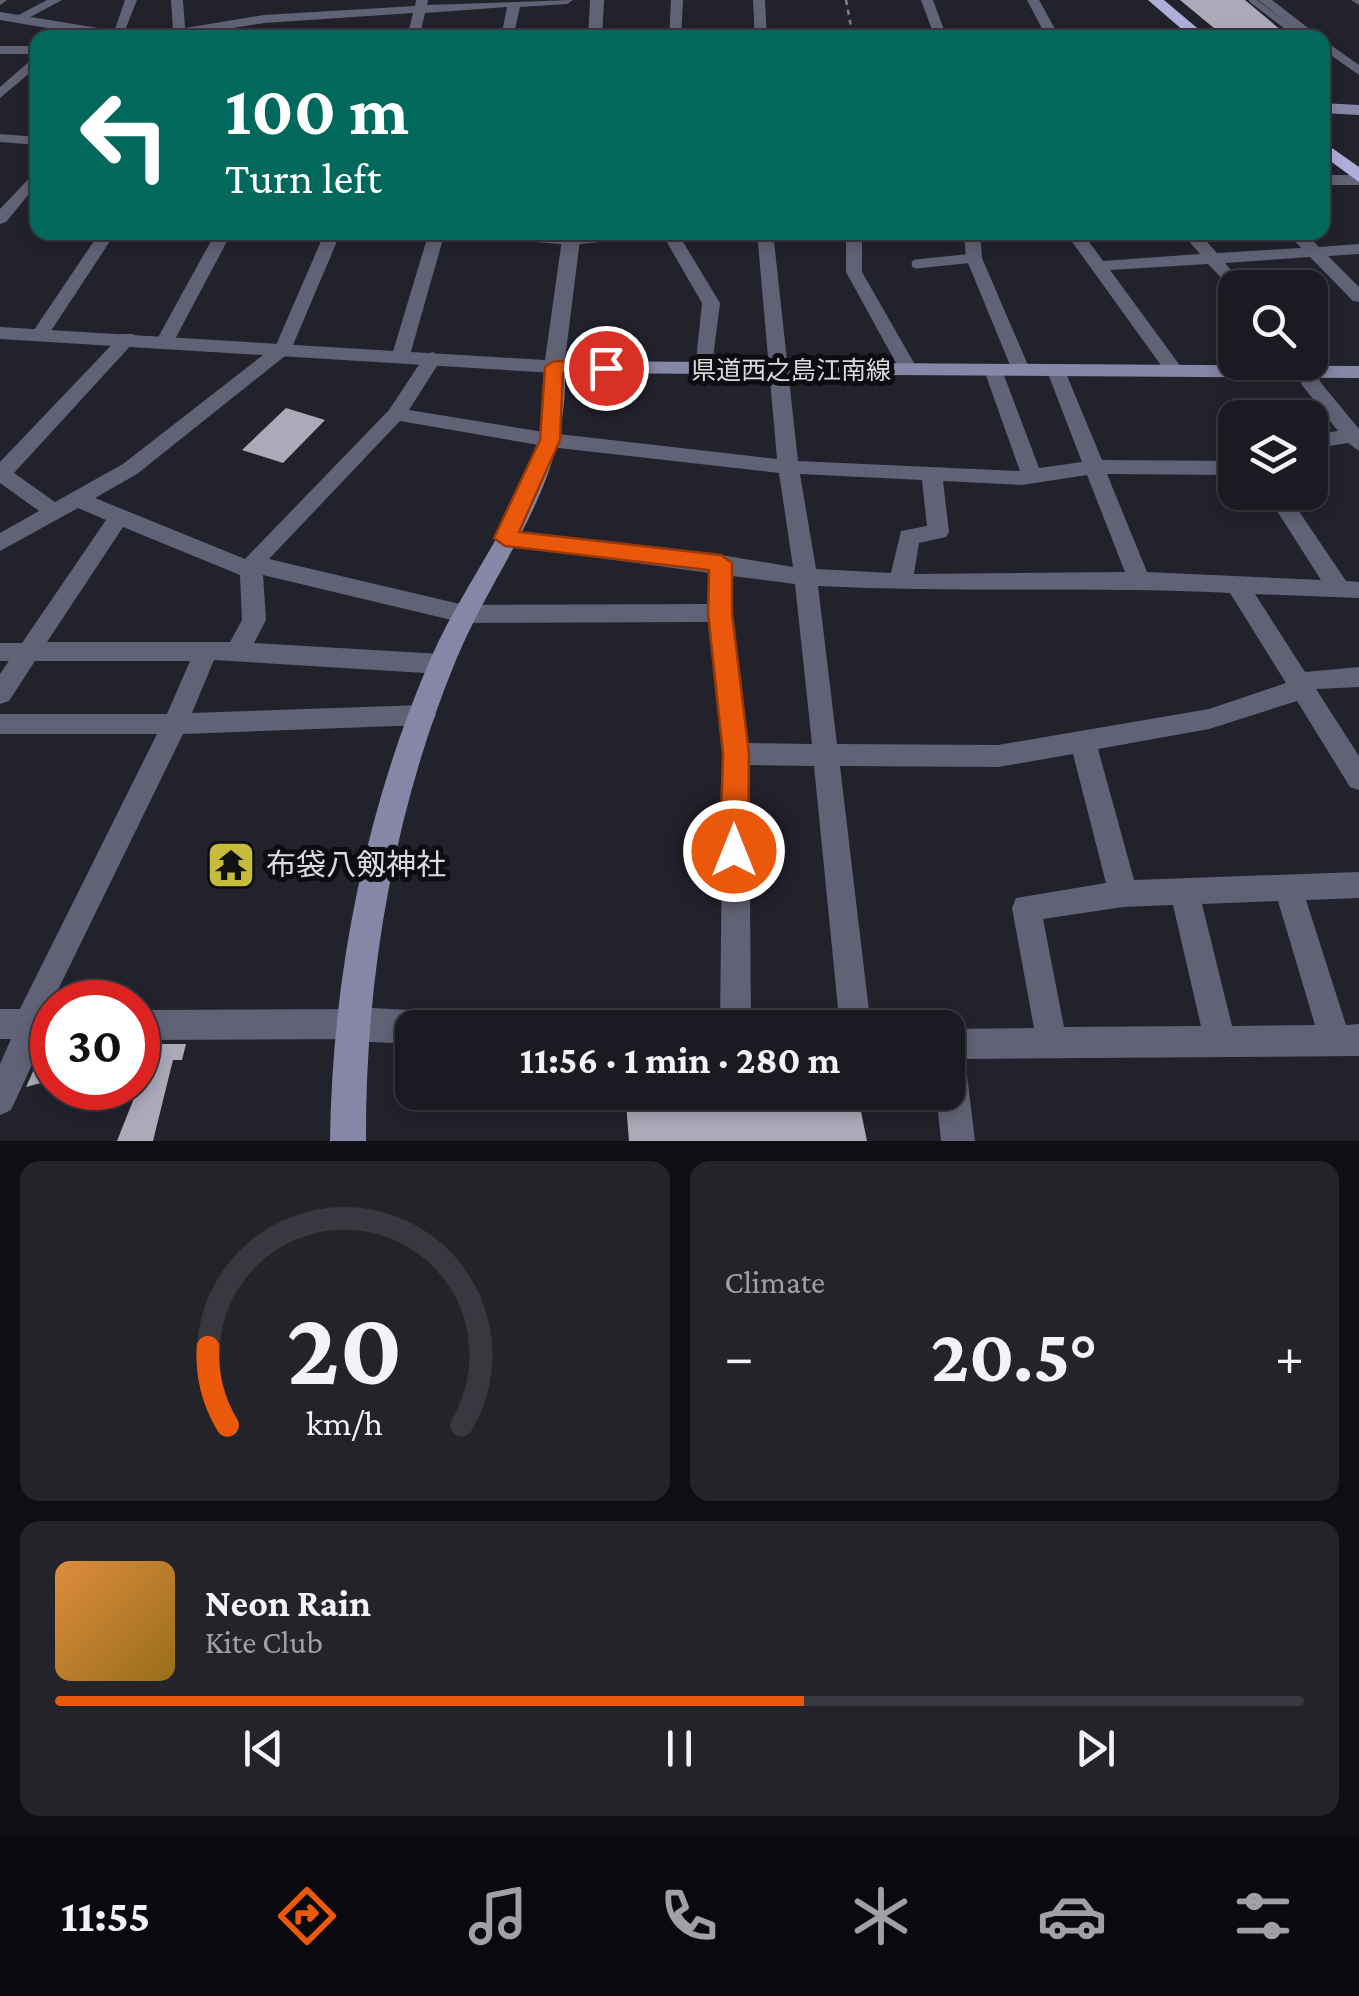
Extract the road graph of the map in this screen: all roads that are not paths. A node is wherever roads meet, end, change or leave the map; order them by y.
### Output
1 (56, 0) edge
2 (130, 0) edge
3 (177, 0) edge
4 (270, 0) edge
5 (567, 0) edge
6 (597, 0) edge
7 (677, 0) edge
8 (759, 0) edge
9 (928, 0) edge
10 (1033, 0) edge
11 (1137, 0) edge
12 (1154, 0) edge
13 (1252, 0) edge
14 (1264, 0) edge
15 (544, 1) edge
16 (515, 2) edge
17 (421, 5) edge
18 (352, 6) edge
19 (381, 6) edge
20 (0, 16) edge
21 (286, 17) junction
22 (17, 18) junction
23 (264, 19) junction
24 (59, 30) edge
25 (124, 30) edge
26 (179, 30) edge
27 (186, 30) edge
28 (282, 30) edge
29 (415, 30) edge
30 (509, 30) edge
31 (595, 30) edge
32 (676, 30) edge
33 (761, 30) edge
34 (938, 30) edge
35 (1050, 30) edge
36 (1173, 30) edge
37 (1192, 30) edge
38 (1291, 30) edge
39 (1303, 30) edge
40 (0, 50) edge
41 (30, 50) edge
42 (1330, 50) edge
43 (30, 66) edge
44 (1335, 69) dead end
45 (1358, 69) edge
46 (0, 94) edge
47 (1330, 108) edge
48 (1359, 110) edge
49 (1330, 136) edge
50 (0, 138) edge
51 (30, 140) edge
52 (1330, 153) edge
53 (1359, 159) edge
54 (1359, 178) edge
55 (1330, 180) edge
56 (30, 183) edge
57 (0, 220) edge
58 (103, 240) edge
59 (220, 240) edge
60 (330, 240) edge
61 (435, 240) edge
62 (571, 240) edge
63 (673, 240) edge
64 (767, 240) edge
65 (854, 240) edge
66 (973, 240) edge
67 (1079, 240) edge
68 (1196, 240) edge
69 (1303, 240) edge
70 (1359, 249) edge
71 (1314, 252) junction
72 (974, 258) junction
73 (1213, 259) junction
74 (916, 264) dead end
75 (1098, 266) junction
76 (1222, 270) edge
77 (1359, 296) edge
78 (0, 333) edge
79 (41, 333) junction
80 (128, 338) junction
81 (165, 341) junction
82 (284, 348) junction
83 (401, 355) junction
84 (433, 358) junction
85 (554, 367) junction
86 (1328, 369) edge
87 (704, 370) junction
88 (781, 370) junction
89 (909, 370) junction
90 (993, 370) junction
91 (1021, 370) junction
92 (1056, 370) junction
93 (1218, 370) edge
94 (1175, 371) junction
95 (1359, 372) edge
96 (1314, 380) edge
97 (396, 414) junction
98 (1357, 439) edge
99 (550, 440) junction
100 (1328, 441) edge
101 (788, 467) junction
102 (1094, 467) junction
103 (1218, 468) edge
104 (932, 473) junction
105 (1032, 476) junction
106 (78, 499) junction
107 (1289, 510) edge
108 (54, 511) junction
109 (118, 518) junction
110 (505, 538) junction
111 (0, 543) edge
112 (721, 563) junction
113 (251, 568) junction
114 (806, 576) junction
115 (1139, 580) junction
116 (901, 582) junction
117 (1238, 586) junction
118 (1349, 590) edge
119 (720, 613) junction
120 (464, 614) junction
121 (28, 651) junction
122 (206, 651) junction
123 (237, 651) junction
124 (0, 652) edge
125 (441, 664) junction
126 (1359, 677) edge
127 (1301, 685) junction
128 (0, 694) edge
129 (423, 715) junction
130 (0, 724) edge
131 (176, 724) junction
132 (1083, 741) junction
133 (736, 754) junction
134 (826, 755) junction
135 (1359, 780) edge
136 (1359, 885) edge
137 (1288, 887) junction
138 (1184, 890) junction
139 (1123, 894) junction
140 (48, 980) edge
141 (735, 1010) edge
142 (854, 1010) edge
143 (0, 1024) edge
144 (30, 1024) edge
145 (352, 1024) junction
146 (160, 1025) edge
147 (395, 1026) edge
148 (1347, 1040) edge
149 (1221, 1043) junction
150 (965, 1044) edge
151 (1052, 1044) junction
152 (30, 1048) edge
153 (0, 1099) edge
154 (954, 1110) edge
155 (348, 1141) edge
156 (958, 1141) edge

1 - 22 street
2 - 25 street
3 - 26 street
4 - 23 street
5 - 15 street
6 - 31 street
7 - 32 street
8 - 33 street
9 - 34 street
10 - 35 street
11 - 36 highway
12 - 37 highway
13 - 38 lane
14 - 39 street
15 - 16 street
16 - 17 street
16 - 30 street
17 - 19 street
17 - 29 street
18 - 19 street
18 - 21 street
20 - 22 street
21 - 23 street
21 - 28 street
22 - 24 street
23 - 27 street
40 - 41 street
42 - 45 street
43 - 46 street
44 - 45 street
47 - 48 main road
49 - 53 highway
50 - 51 street
52 - 54 highway
54 - 55 street
56 - 57 street
58 - 79 street
59 - 81 street
60 - 82 street
61 - 83 street
62 - 85 street
63 - 87 street
64 - 88 street
65 - 89 street
66 - 72 street
67 - 75 street
68 - 73 street
69 - 71 street
70 - 71 street
71 - 73 street
71 - 77 street
72 - 74 lane
72 - 91 street
73 - 75 street
73 - 76 street
75 - 94 street
78 - 79 street
79 - 80 street
80 - 81 street
80 - 108 street
81 - 82 street
82 - 83 street
82 - 106 street
83 - 84 street
84 - 85 street
84 - 97 street
85 - 87 main road, 県道西之島江南線
85 - 99 main road
86 - 95 main road, 県道西之島江南線
87 - 88 main road, 県道西之島江南線
88 - 89 main road, 県道西之島江南線
88 - 101 street
89 - 90 main road, 県道西之島江南線
90 - 91 main road, 県道西之島江南線
90 - 105 street
91 - 92 main road, 県道西之島江南線
92 - 94 main road, 県道西之島江南線
92 - 102 street
93 - 94 main road, 県道西之島江南線
96 - 98 street
97 - 99 street
97 - 113 street
98 - 100 street
99 - 101 street
99 - 110 main road
101 - 104 street
101 - 114 street
102 - 103 street
102 - 105 street
102 - 115 street
104 - 105 street
104 - 116 street
106 - 108 street
106 - 109 street
107 - 118 street
108 - 111 street
109 - 113 street
109 - 121 street
110 - 112 street
110 - 120 main road
112 - 114 street
112 - 119 street
113 - 120 street
113 - 123 street
114 - 116 street
114 - 134 street
115 - 116 street
115 - 117 street
117 - 118 street
117 - 127 street
119 - 120 street
119 - 133 street
120 - 125 main road
121 - 122 street
121 - 124 street
121 - 128 street
122 - 123 street
122 - 131 street
123 - 125 street
125 - 129 main road
126 - 127 street
127 - 132 street
127 - 135 street
129 - 131 street
129 - 145 main road
130 - 131 street
131 - 140 street
132 - 134 street
132 - 139 street
133 - 134 street
133 - 141 street
134 - 142 street
136 - 137 street
137 - 138 street
137 - 148 street
138 - 139 street
138 - 149 street
139 - 151 street
143 - 144 street
145 - 146 street
145 - 147 street
145 - 155 main road
148 - 149 street
149 - 151 street
150 - 151 street
152 - 153 street
154 - 156 street

